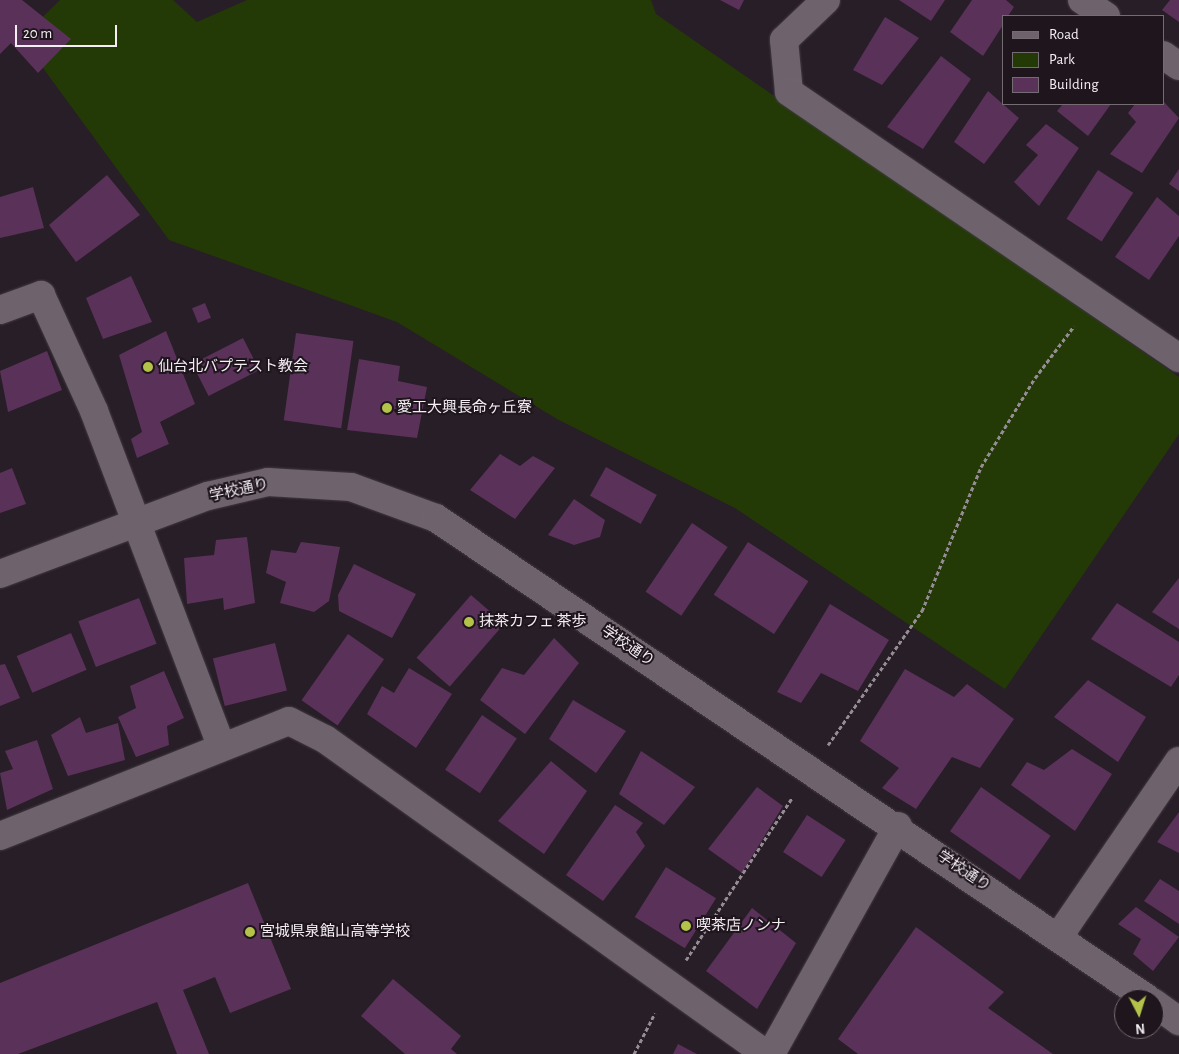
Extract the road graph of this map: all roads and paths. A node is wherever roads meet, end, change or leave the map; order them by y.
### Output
1 (826, 0) edge
2 (1082, 0) edge
3 (1104, 15) edge
4 (1164, 56) edge
5 (1179, 66) edge
6 (1093, 301) junction
7 (0, 310) edge
8 (1179, 358) edge
9 (135, 522) junction
10 (0, 574) edge
11 (221, 745) junction
12 (1179, 761) edge
13 (812, 768) junction
14 (898, 826) junction
15 (0, 836) edge
16 (1059, 936) junction
17 (669, 986) junction
18 (1134, 989) edge
19 (1164, 1011) edge
20 (1179, 1021) edge
21 (634, 1054) edge
22 (766, 1054) edge
23 (772, 1054) edge

1 - 6 street
2 - 3 street
4 - 5 street
6 - 8 street
6 - 13 path
7 - 9 street
9 - 10 street, 学校通り
9 - 11 street
9 - 13 street, 学校通り
11 - 15 street
11 - 17 street
12 - 16 street
13 - 14 street, 学校通り
13 - 17 path
14 - 16 street, 学校通り
14 - 23 street
16 - 18 street, 学校通り
17 - 21 path
17 - 22 street
19 - 20 street

